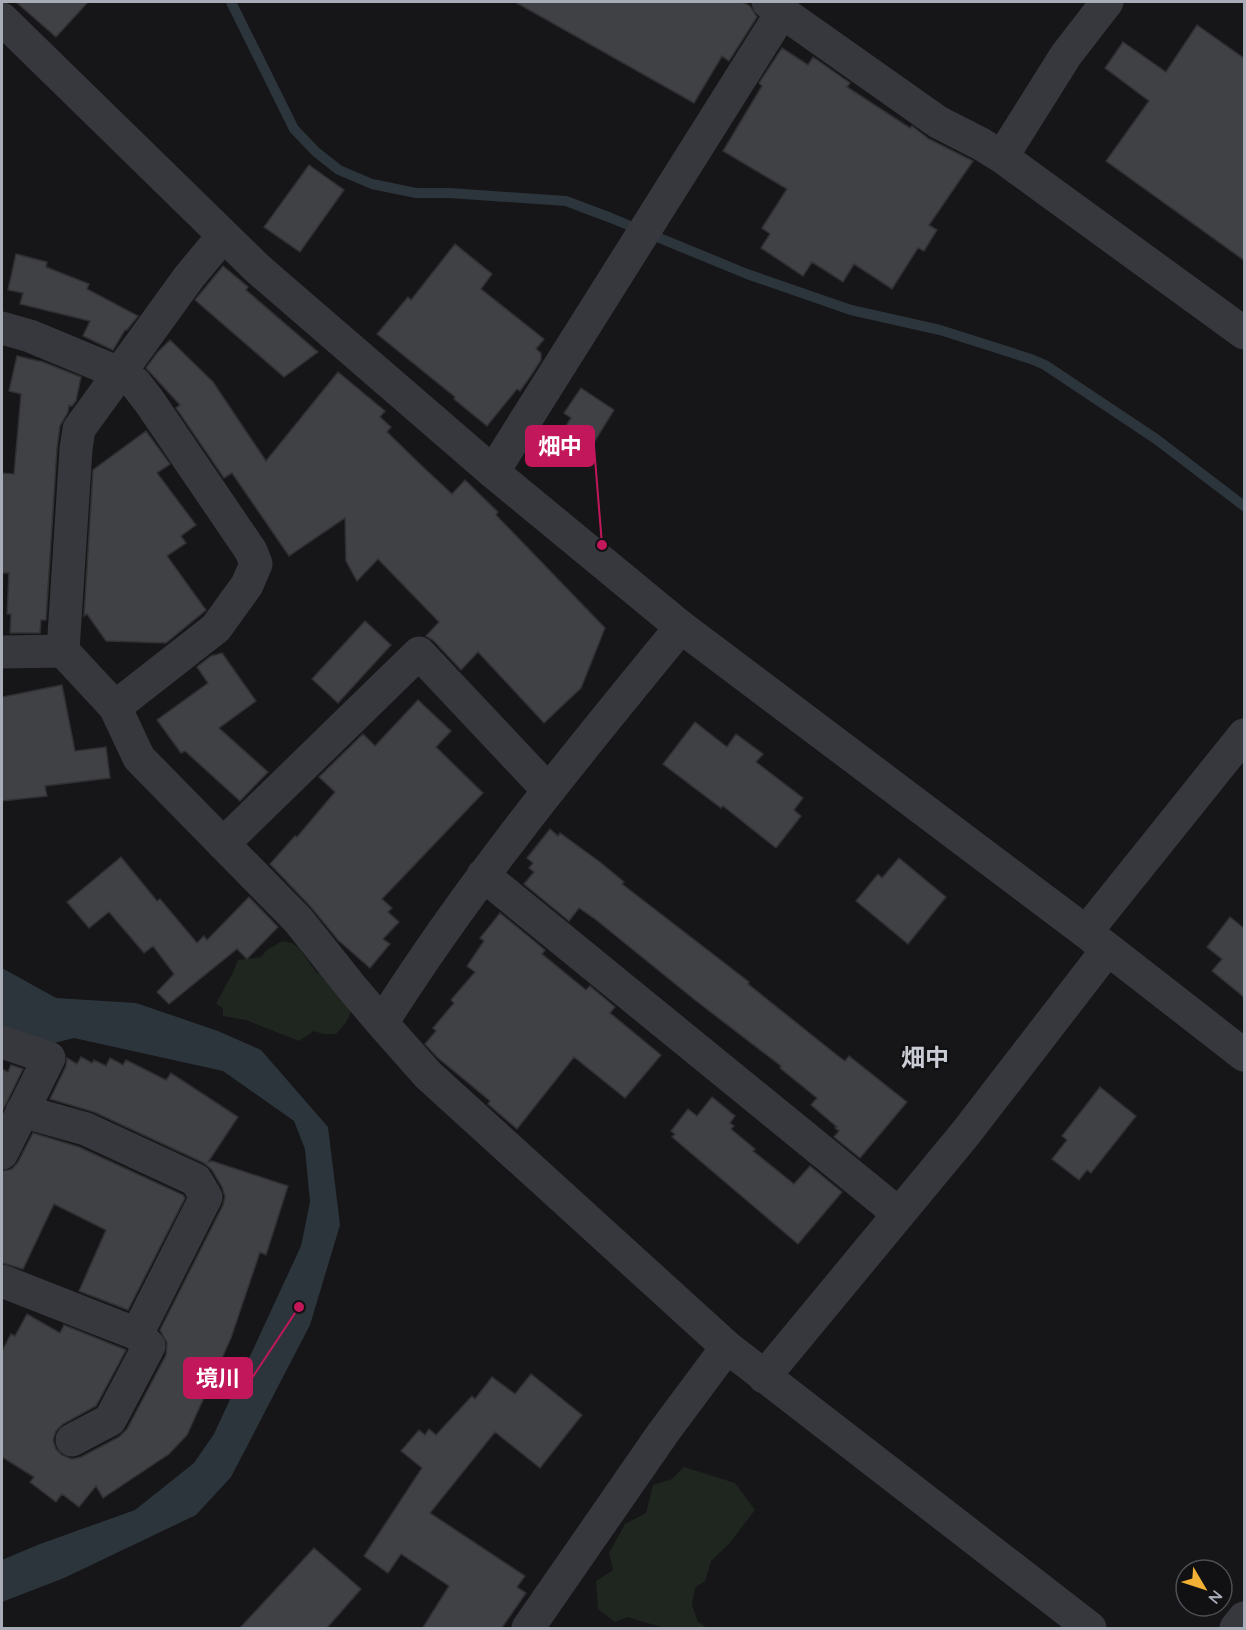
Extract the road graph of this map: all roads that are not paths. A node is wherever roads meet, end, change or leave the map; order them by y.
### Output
1 (1107, 2) edge
2 (775, 7) edge
3 (2, 19) edge
4 (1002, 157) junction
5 (223, 236) junction
6 (2, 327) edge
7 (1245, 333) edge
8 (119, 373) junction
9 (492, 472) junction
10 (681, 627) junction
11 (63, 651) junction
12 (2, 652) edge
13 (115, 706) junction
14 (1245, 735) edge
15 (548, 790) junction
16 (223, 844) junction
17 (483, 875) junction
18 (1096, 941) junction
19 (382, 1023) junction
20 (2, 1042) edge
21 (1245, 1055) edge
22 (22, 1112) junction
23 (2, 1153) edge
24 (899, 1214) junction
25 (2, 1281) edge
26 (137, 1334) junction
27 (727, 1347) junction
28 (764, 1377) junction
29 (72, 1440) dead end
30 (1245, 1618) edge
31 (528, 1629) edge
32 (1090, 1629) edge
33 (1236, 1629) edge

1 - 4 street
2 - 4 street
2 - 9 street
3 - 5 street
4 - 7 street
5 - 8 street
5 - 9 street
6 - 8 street
8 - 11 street
8 - 13 street
9 - 10 street
10 - 15 street
10 - 18 street
11 - 12 street
11 - 13 street
13 - 16 street
14 - 18 street
15 - 16 street
15 - 17 street
16 - 19 street
17 - 19 street
17 - 24 street
18 - 21 street
18 - 24 street
19 - 27 street
20 - 22 street
22 - 23 street
22 - 26 street
24 - 28 street
25 - 26 street
26 - 29 street
27 - 28 street
27 - 31 street
28 - 32 street
30 - 33 street

